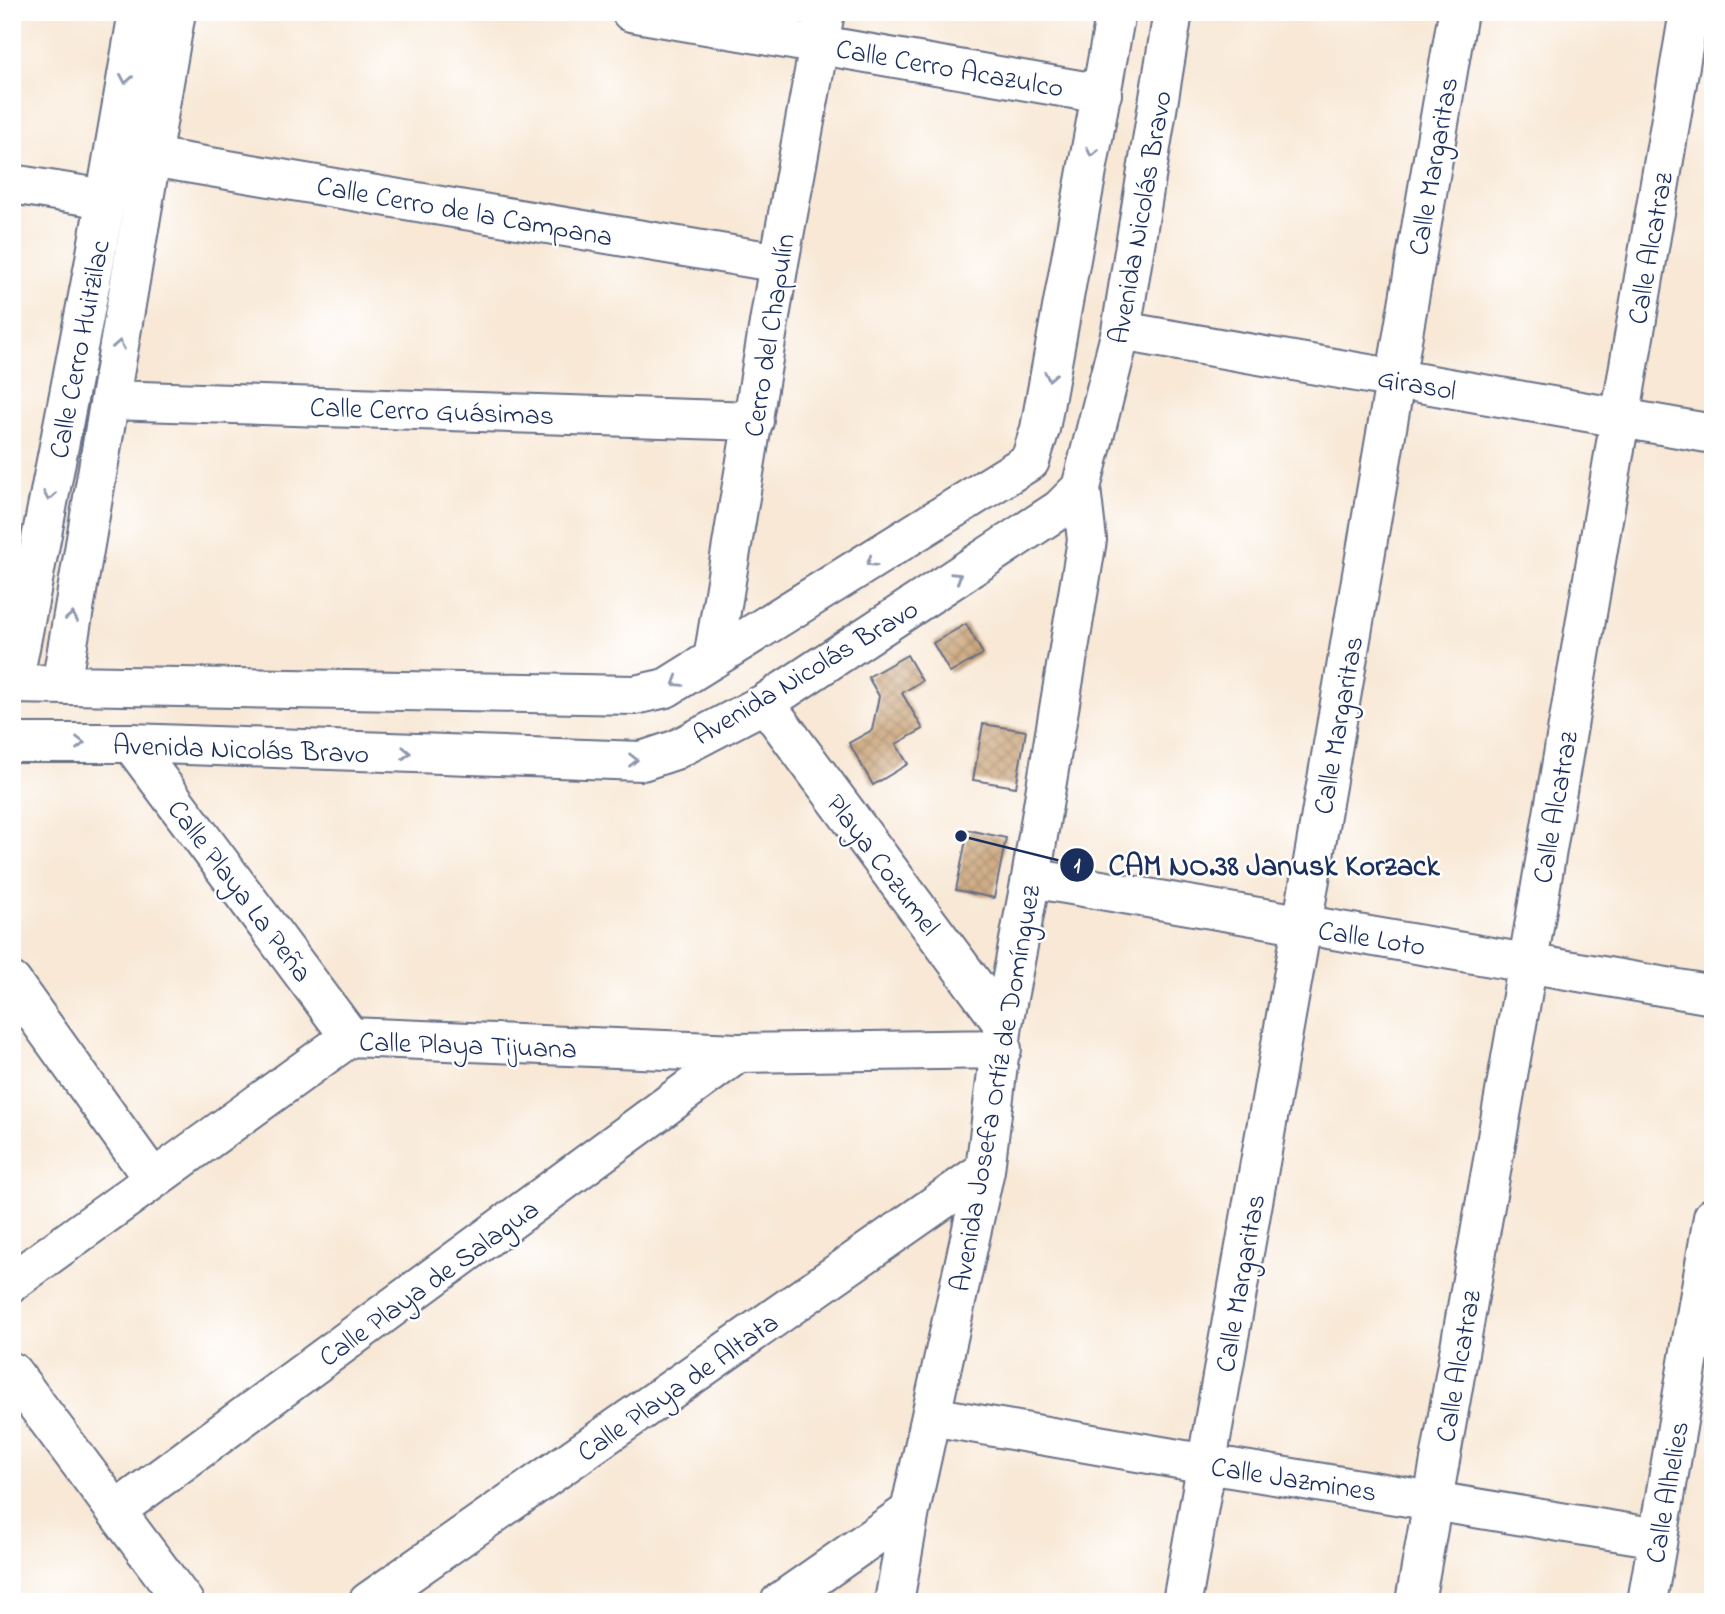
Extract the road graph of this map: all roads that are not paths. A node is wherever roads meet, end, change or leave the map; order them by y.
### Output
1 (138, 12) edge
2 (176, 12) edge
3 (631, 12) edge
4 (1116, 12) edge
5 (1173, 12) edge
6 (1458, 12) edge
7 (1689, 12) edge
8 (823, 28) edge
9 (1102, 94) junction
10 (151, 157) junction
11 (12, 184) edge
12 (106, 199) junction
13 (779, 262) junction
14 (94, 265) junction
15 (132, 271) junction
16 (1121, 331) junction
17 (1396, 380) junction
18 (110, 400) junction
19 (1621, 417) junction
20 (754, 421) junction
21 (1713, 434) edge
22 (1081, 488) junction
23 (713, 659) junction
24 (13, 684) edge
25 (61, 685) junction
26 (765, 703) junction
27 (12, 743) edge
28 (131, 743) junction
29 (1031, 878) junction
30 (1302, 926) junction
31 (1528, 962) junction
32 (12, 982) edge
33 (1713, 995) edge
34 (1003, 1036) junction
35 (350, 1037) junction
36 (738, 1053) junction
37 (985, 1170) junction
38 (153, 1179) junction
39 (1713, 1217) edge
40 (12, 1282) edge
41 (12, 1372) edge
42 (931, 1416) junction
43 (1207, 1464) junction
44 (1434, 1500) junction
45 (117, 1510) junction
46 (910, 1511) junction
47 (1658, 1538) junction
48 (184, 1602) edge
49 (368, 1602) edge
50 (780, 1602) edge
51 (894, 1602) edge
52 (1182, 1602) edge
53 (1415, 1602) edge
54 (1647, 1602) edge

1 -> 12 street, Calle Cerro Huitzilac
2 - 10 street, Calle Cerro Huitzilac
3 - 8 street, Calle Cerro Acazulco
4 - 9 street, Avenida Nicolás Bravo
5 - 16 street, Avenida Nicolás Bravo
6 - 17 street, Calle Margaritas
7 - 19 street, Calle Alcatraz
8 - 9 street, Calle Cerro Acazulco
8 - 13 street, Cerro del Chapulín
9 -> 23 street, Avenida Nicolás Bravo
10 - 13 street, Calle Cerro de la Campana
10 - 15 street, Calle Cerro Huitzilac
11 - 12 street
12 - 14 street, Calle Cerro Huitzilac
13 - 20 street, Cerro del Chapulín
14 - 15 street
14 -> 24 street, Calle Cerro Huitzilac
18 -> 15 street, Calle Cerro Huitzilac
16 - 17 street, Girasol
16 - 22 street, Avenida Nicolás Bravo
17 - 19 street, Girasol
17 - 30 street, Calle Margaritas
18 - 20 street, Calle Cerro Guásimas
25 -> 18 street, Calle Cerro Huitzilac
19 - 21 street, Girasol
19 - 31 street, Calle Alcatraz
20 - 23 street, Cerro del Chapulín
26 -> 22 street, Avenida Nicolás Bravo
22 - 29 street, Avenida Josefa Ortíz de Domínguez
23 -> 25 street, Avenida Nicolás Bravo
24 - 25 street, Avenida Nicolás Bravo
28 -> 26 street, Avenida Nicolás Bravo
26 - 34 street, Playa Cozumel
27 -> 28 street, Avenida Nicolás Bravo
28 - 35 street, Calle Playa La Peña
29 - 30 street, Calle Loto
29 - 34 street, Avenida Josefa Ortíz de Domínguez
30 - 31 street, Calle Loto
30 - 43 street, Calle Margaritas
31 - 33 street, Calle Loto
31 - 44 street, Calle Alcatraz
32 - 38 street
34 - 36 street, Calle Playa Tijuana
34 - 37 street, Avenida Josefa Ortíz de Domínguez
35 - 36 street, Calle Playa Tijuana
35 - 38 street, Calle Playa Tijuana
36 - 45 street, Calle Playa de Salagua
37 - 42 street, Avenida Josefa Ortíz de Domínguez
37 - 49 street, Calle Playa de Altata
38 - 40 street, Calle Playa Tijuana
39 - 47 street, Calle Alhelies
41 - 45 street
42 - 43 street, Calle Jazmines
42 - 46 street, Avenida Josefa Ortíz de Domínguez
43 - 44 street, Calle Jazmines
43 - 52 street, Calle Margaritas
44 - 47 street, Calle Jazmines
44 - 53 street, Calle Alcatraz
45 - 48 street
46 - 50 street
46 - 51 street, Avenida Josefa Ortíz de Domínguez
47 - 54 street, Calle Alhelies

